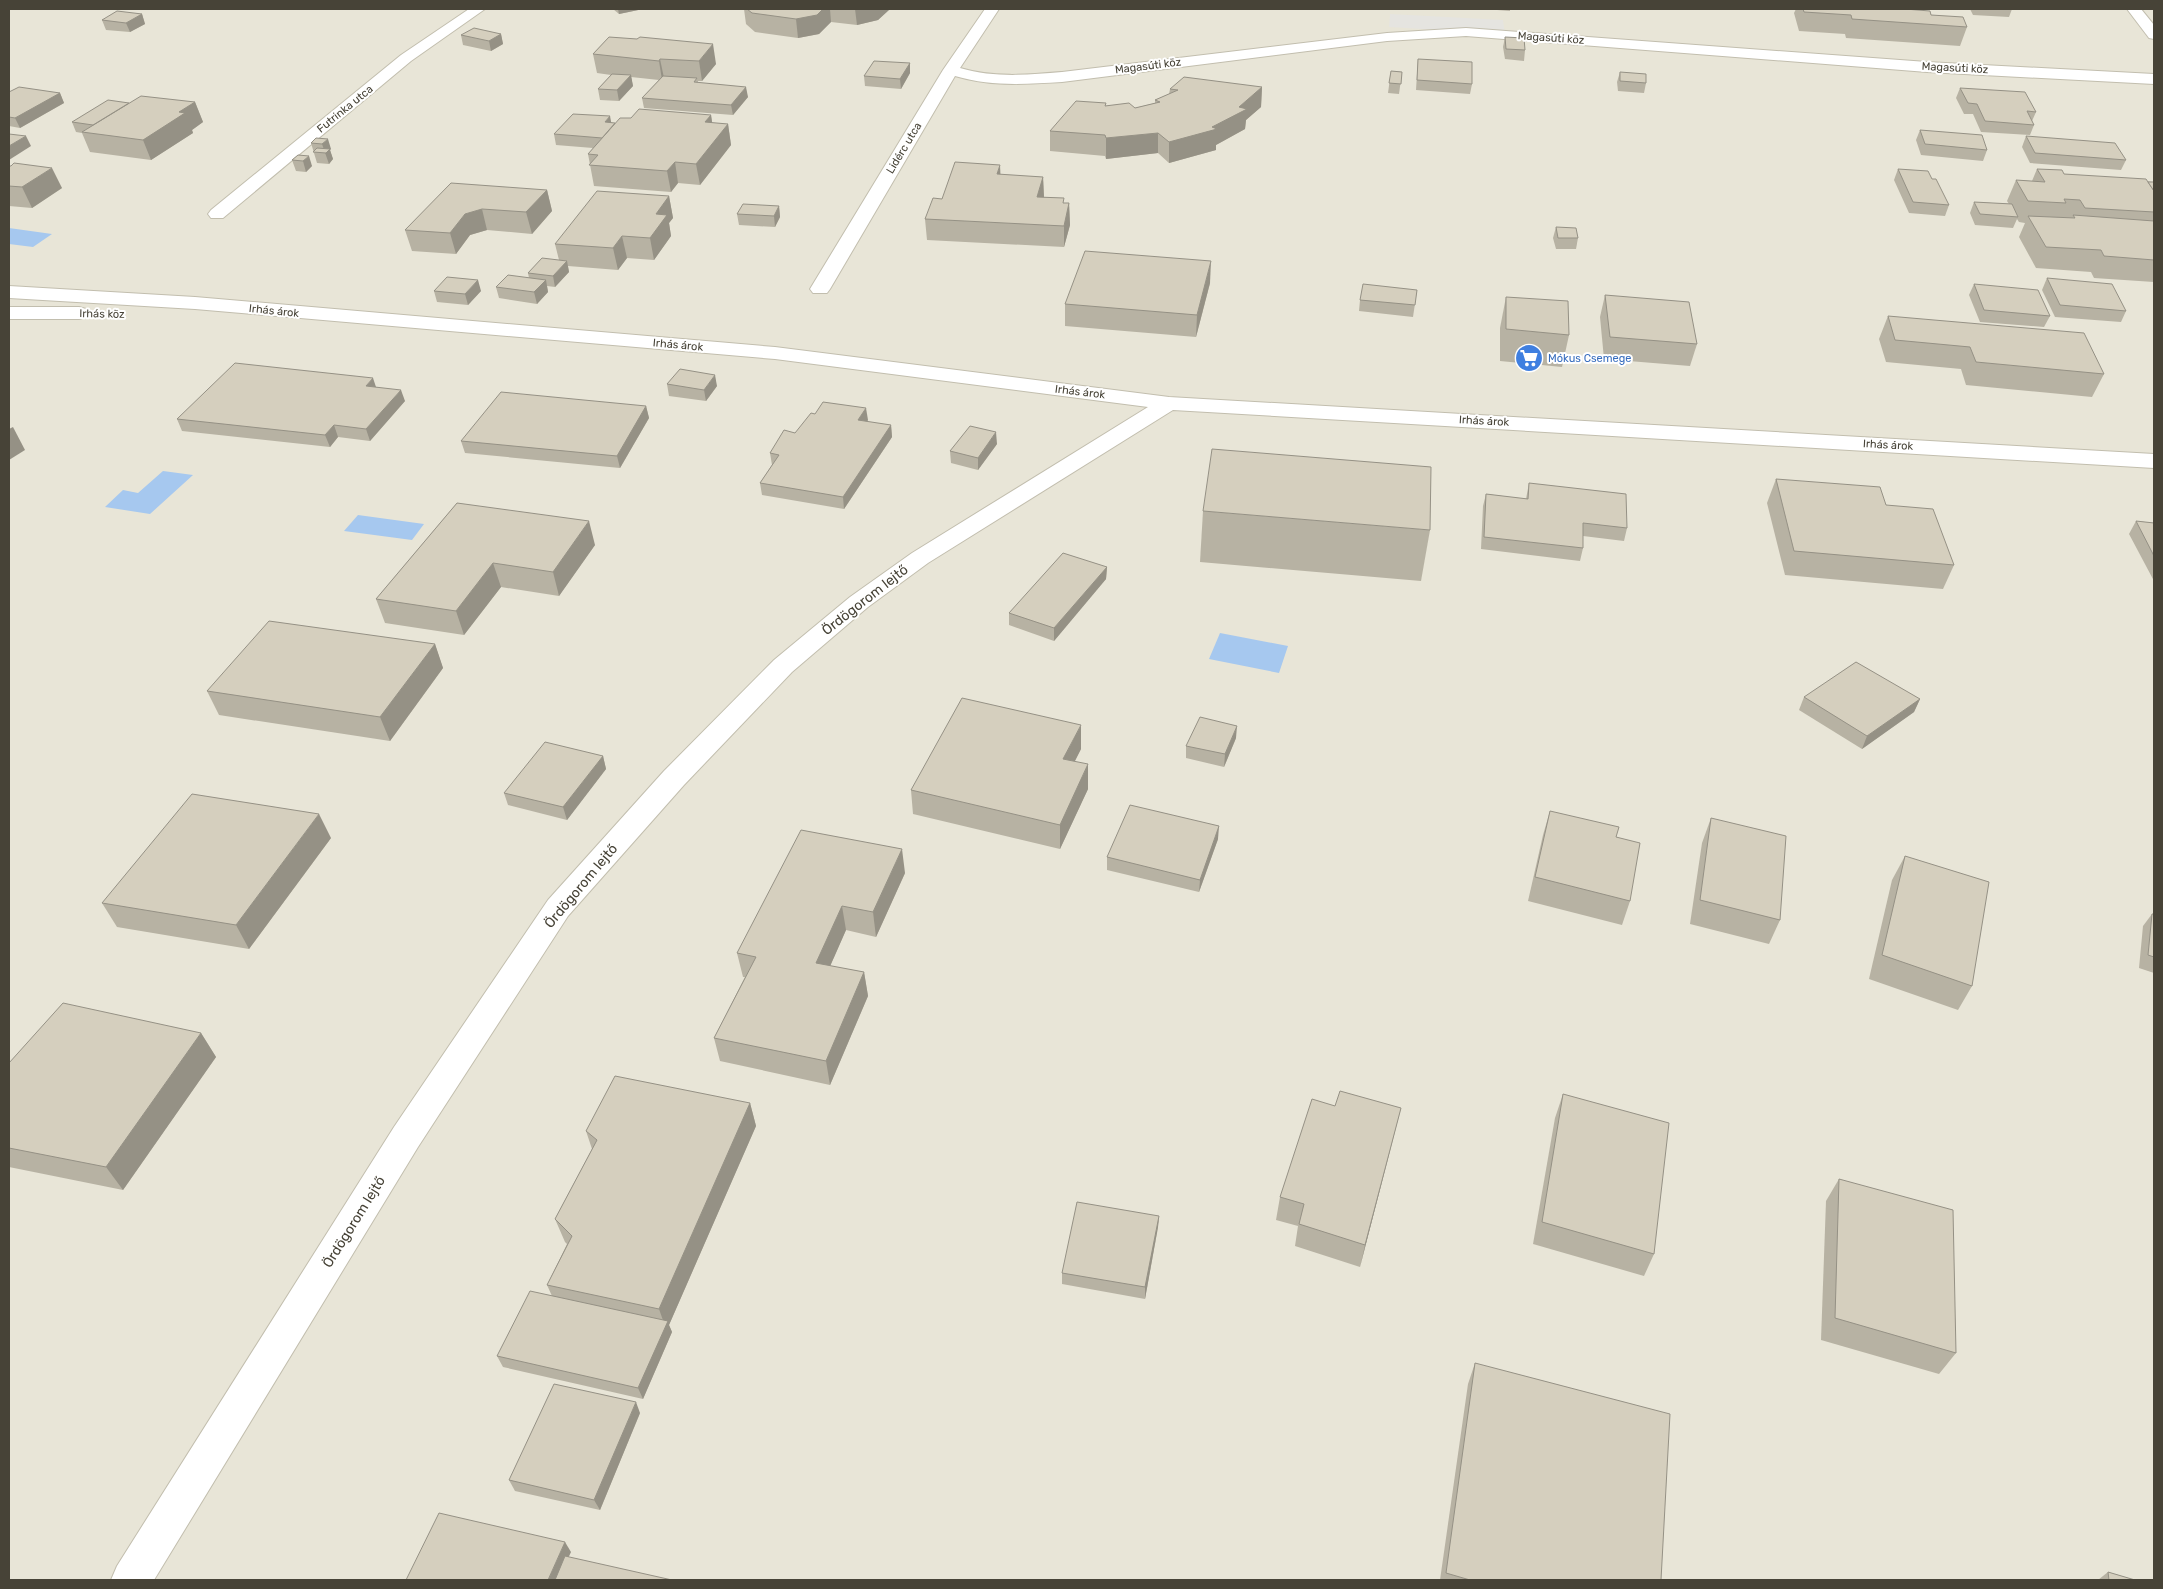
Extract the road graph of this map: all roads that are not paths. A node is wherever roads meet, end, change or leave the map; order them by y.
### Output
1 (478, 9) edge
2 (992, 9) edge
3 (2134, 9) edge
4 (2154, 35) edge
5 (950, 70) junction
6 (2154, 79) edge
7 (216, 214) dead end
8 (820, 289) dead end
9 (9, 292) edge
10 (195, 303) junction
11 (9, 313) edge
12 (1169, 403) junction
13 (2154, 461) edge
14 (131, 1580) edge

1 - 7 street, Futrinka utca
2 - 5 street, Lidérc utca
3 - 4 street
5 - 6 street, Magasúti köz
5 - 8 street, Lidérc utca
9 - 10 street, Irhás árok
10 - 11 street, Irhás köz
10 - 12 street, Irhás árok
12 - 13 street, Irhás árok
12 - 14 street, Ördögorom lejtő

